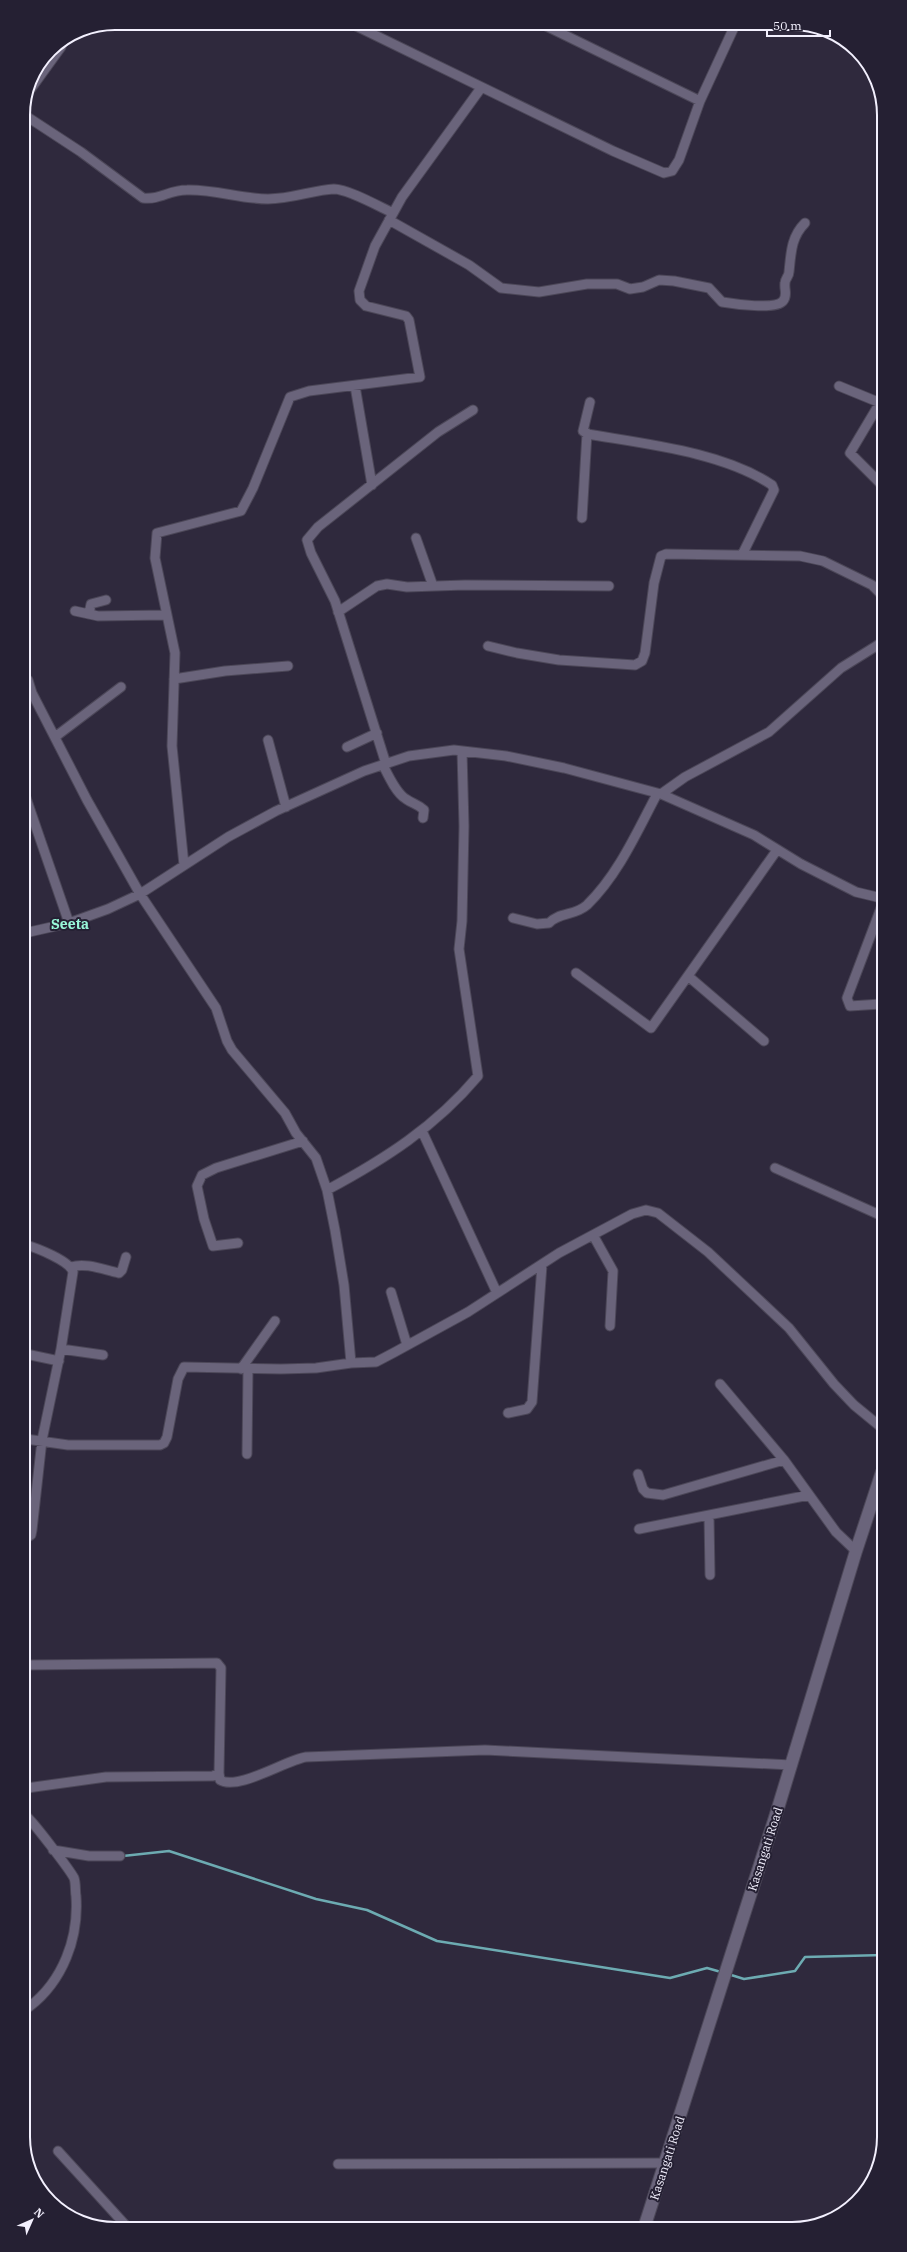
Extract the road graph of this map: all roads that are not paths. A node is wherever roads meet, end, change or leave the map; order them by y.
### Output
1 (364, 30) edge
2 (554, 30) edge
3 (733, 30) edge
4 (56, 54) edge
5 (38, 78) edge
6 (481, 88) junction
7 (700, 101) junction
8 (30, 119) edge
9 (391, 217) junction
10 (805, 223) dead end
11 (355, 386) junction
12 (839, 386) dead end
13 (590, 402) dead end
14 (877, 402) edge
15 (877, 408) edge
16 (473, 410) dead end
17 (587, 433) junction
18 (877, 481) edge
19 (372, 485) junction
20 (582, 518) dead end
21 (416, 538) dead end
22 (742, 555) junction
23 (433, 586) junction
24 (609, 586) dead end
25 (877, 590) edge
26 (106, 600) dead end
27 (75, 611) dead end
28 (338, 612) junction
29 (89, 614) junction
30 (166, 615) junction
31 (877, 645) edge
32 (488, 646) dead end
33 (288, 666) dead end
34 (174, 679) junction
35 (30, 686) edge
36 (121, 687) dead end
37 (377, 733) junction
38 (55, 737) junction
39 (268, 740) dead end
40 (347, 747) dead end
41 (462, 751) junction
42 (385, 764) junction
43 (659, 794) junction
44 (286, 807) junction
45 (30, 810) edge
46 (423, 818) dead end
47 (777, 850) junction
48 (184, 865) junction
49 (140, 894) junction
50 (877, 897) edge
51 (513, 918) dead end
52 (877, 919) edge
53 (69, 923) junction
54 (30, 932) edge
55 (576, 973) dead end
56 (688, 976) junction
57 (877, 1004) edge
58 (764, 1041) dead end
59 (422, 1131) junction
60 (303, 1141) junction
61 (775, 1168) dead end
62 (327, 1190) junction
63 (877, 1214) edge
64 (593, 1235) junction
65 (238, 1243) dead end
66 (30, 1247) edge
67 (126, 1257) dead end
68 (542, 1265) junction
69 (71, 1267) junction
70 (391, 1292) dead end
71 (497, 1293) junction
72 (275, 1321) dead end
73 (610, 1326) dead end
74 (408, 1345) junction
75 (61, 1349) junction
76 (30, 1355) edge
77 (103, 1355) dead end
78 (59, 1361) junction
79 (351, 1363) junction
80 (245, 1369) junction
81 (720, 1384) dead end
82 (508, 1413) dead end
83 (877, 1424) edge
84 (30, 1439) edge
85 (42, 1440) junction
86 (247, 1454) dead end
87 (784, 1460) junction
88 (638, 1474) dead end
89 (877, 1487) edge
90 (810, 1495) junction
91 (709, 1516) junction
92 (639, 1529) dead end
93 (30, 1536) edge
94 (856, 1551) junction
95 (710, 1575) dead end
96 (30, 1665) edge
97 (791, 1765) junction
98 (219, 1774) junction
99 (30, 1788) edge
100 (30, 1822) edge
101 (53, 1850) junction
102 (120, 1856) dead end
103 (30, 2006) edge
104 (58, 2151) dead end
105 (665, 2163) junction
106 (338, 2164) dead end
107 (123, 2222) edge
108 (646, 2222) edge

1 - 6 street
2 - 7 street
3 - 7 street
4 - 5 street
6 - 7 street
6 - 9 street
8 - 9 street
9 - 10 street
9 - 11 street
11 - 19 street
11 - 30 street
12 - 14 street
13 - 17 street
15 - 18 street
16 - 19 street
17 - 20 street
17 - 22 street
19 - 28 street
21 - 23 street
22 - 25 street
22 - 32 street
23 - 24 street
23 - 28 street
26 - 29 street
27 - 29 street
28 - 37 street
29 - 30 street
30 - 34 street
31 - 43 street
33 - 34 street
34 - 48 street
35 - 38 street
36 - 38 street
37 - 40 street
37 - 42 street
38 - 49 street
39 - 44 street
41 - 42 street
41 - 43 street
41 - 59 street
42 - 44 street
42 - 46 street
43 - 47 street
43 - 51 street
44 - 48 street
45 - 53 street
47 - 50 street
47 - 56 street
48 - 49 street
49 - 53 street
49 - 60 street
52 - 57 street
53 - 54 street
55 - 56 street
56 - 58 street
59 - 62 street
59 - 71 street
60 - 62 street
60 - 65 street
61 - 63 street
62 - 79 street
64 - 68 street
64 - 73 street
64 - 83 street
66 - 69 street
67 - 69 street
68 - 71 street
68 - 82 street
69 - 75 street
70 - 74 street
71 - 74 street
72 - 80 street
74 - 79 street
75 - 77 street
75 - 78 street
76 - 78 street
78 - 85 street
79 - 80 street
80 - 85 street
80 - 86 street
81 - 87 street
84 - 85 street
85 - 93 street
87 - 88 street
87 - 90 street
89 - 94 street, Kasangati Road
90 - 91 street
90 - 94 street
91 - 92 street
91 - 95 street
94 - 97 street, Kasangati Road
96 - 98 street
97 - 98 street
97 - 105 street, Kasangati Road
98 - 99 street
100 - 101 street
101 - 102 street
101 - 103 street
104 - 107 street
105 - 106 street
105 - 108 street, Kasangati Road

